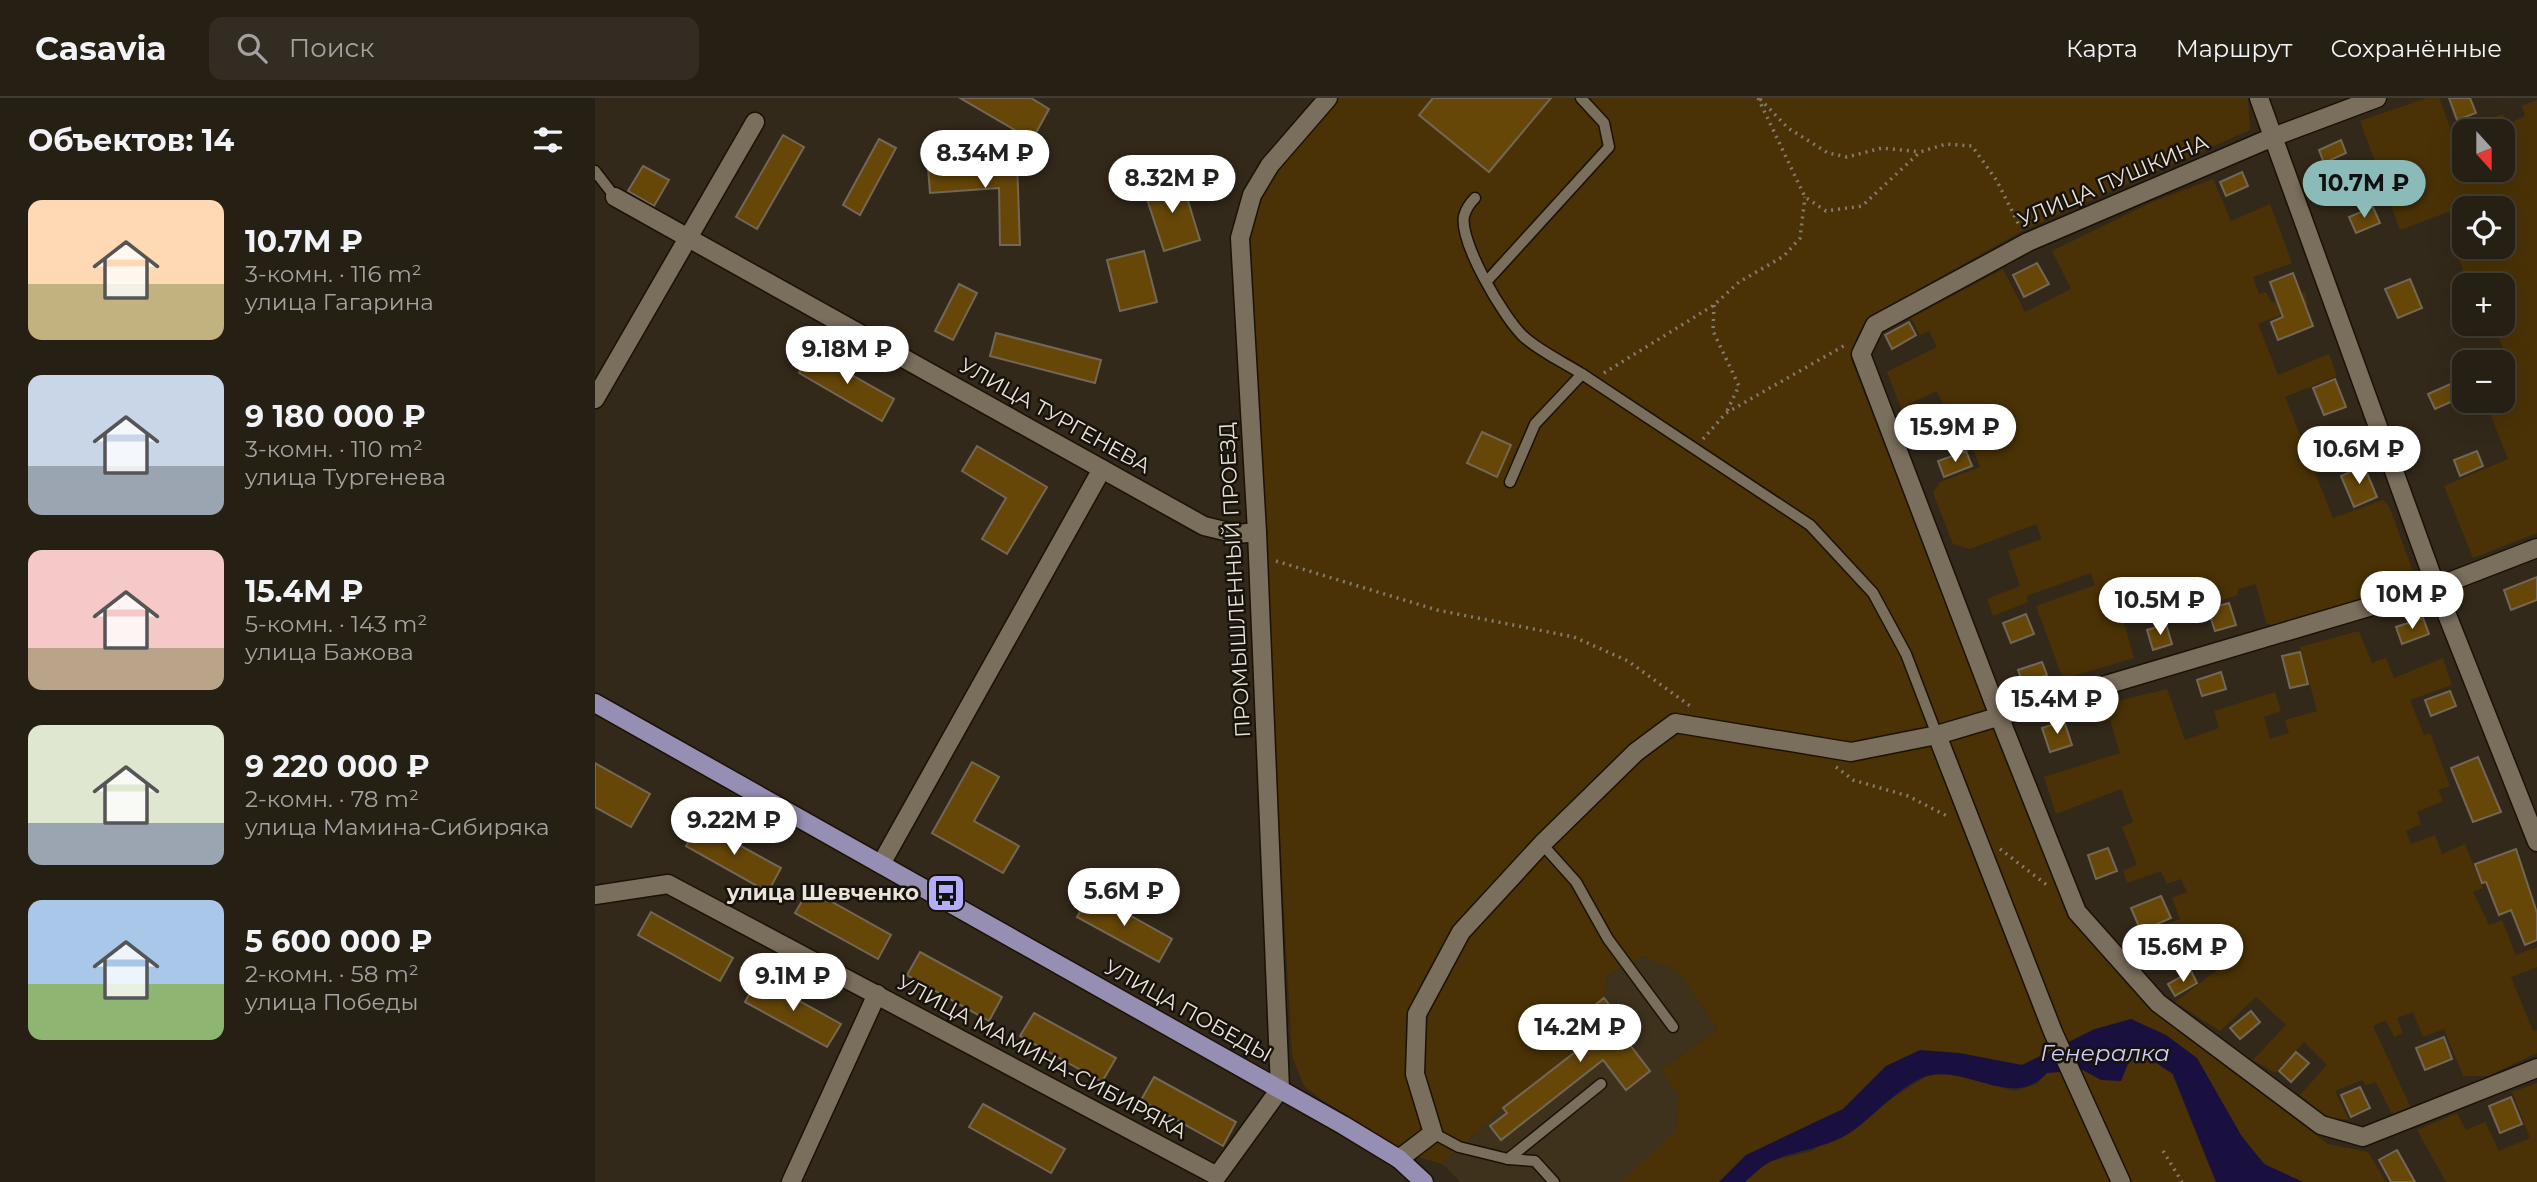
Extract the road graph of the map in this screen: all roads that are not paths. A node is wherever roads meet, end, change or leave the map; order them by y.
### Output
1 (1328, 98) edge
2 (1581, 98) edge
3 (2259, 98) edge
4 (2377, 98) edge
5 (755, 122) dead end
6 (2273, 137) junction
7 (595, 172) edge
8 (615, 197) joint
9 (1475, 198) dead end
10 (688, 236) junction
11 (1487, 281) junction
12 (1582, 374) junction
13 (595, 399) edge
14 (1102, 468) junction
15 (1510, 482) dead end
16 (1257, 532) junction
17 (2537, 548) edge
18 (2436, 587) junction
19 (595, 703) edge
20 (1999, 716) junction
21 (1937, 735) junction
22 (2537, 842) edge
23 (1542, 844) junction
24 (881, 864) junction
25 (595, 895) edge
26 (877, 994) junction
27 (1673, 1027) dead end
28 (2537, 1068) edge
29 (1601, 1084) dead end
30 (1280, 1089) junction
31 (1433, 1133) junction
32 (1399, 1159) junction
33 (1508, 1159) junction
34 (791, 1182) edge
35 (1424, 1182) edge
36 (1554, 1182) edge
37 (2121, 1182) edge

1 - 16 street, ПРОМЫШЛЕННЫЙ ПРОЕЗД
2 - 11 lane
3 - 6 street
4 - 6 street, УЛИЦА ПУШКИНА
5 - 10 street
6 - 18 street
6 - 20 street, УЛИЦА ПУШКИНА
7 - 8 lane
8 - 10 street, УЛИЦА ТУРГЕНЕВА
9 - 11 lane
10 - 13 street
10 - 14 street, УЛИЦА ТУРГЕНЕВА
11 - 12 lane
12 - 15 lane
12 - 21 lane
14 - 16 street, УЛИЦА ТУРГЕНЕВА
14 - 24 street
16 - 30 street, ПРОМЫШЛЕННЫЙ ПРОЕЗД
17 - 18 street
18 - 20 street
18 - 22 street
19 - 24 main road, УЛИЦА ПОБЕДЫ
20 - 21 street
20 - 28 street
21 - 23 street
21 - 37 street
23 - 27 lane
23 - 31 street
24 - 30 main road, УЛИЦА ПОБЕДЫ
25 - 26 street, УЛИЦА МАМИНА-СИБИРЯКА
26 - 30 street, УЛИЦА МАМИНА-СИБИРЯКА
26 - 34 street
29 - 33 lane
30 - 32 main road, УЛИЦА ПОБЕДЫ
31 - 32 street
31 - 33 lane
32 - 35 main road, УЛИЦА ПОБЕДЫ
33 - 36 lane

